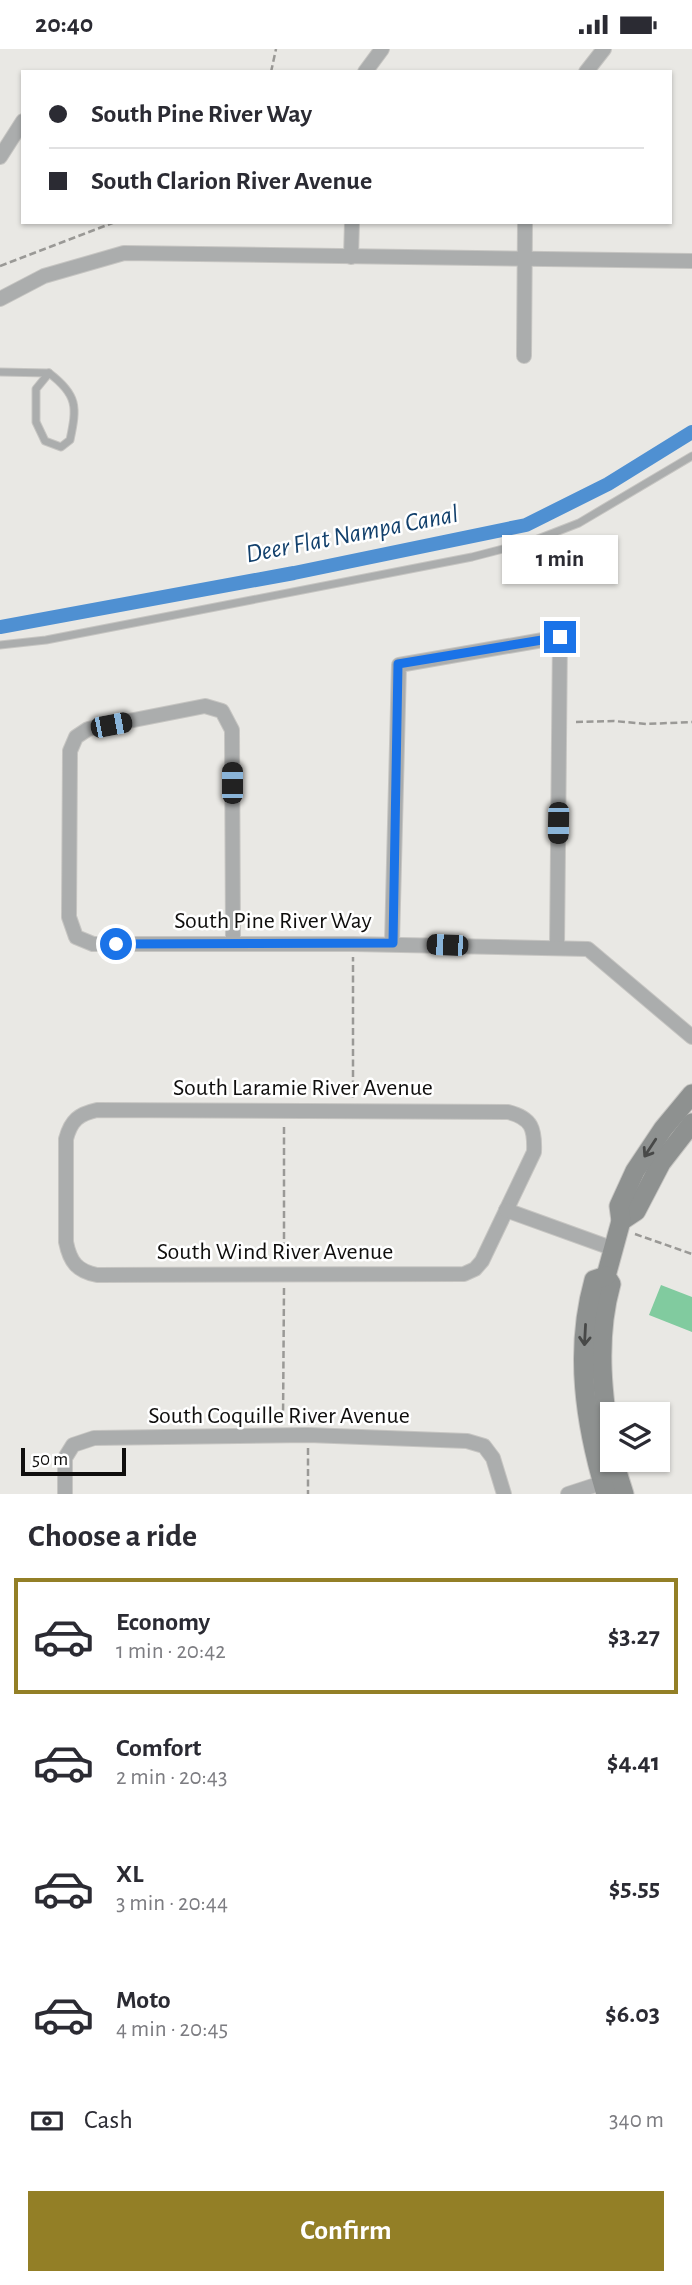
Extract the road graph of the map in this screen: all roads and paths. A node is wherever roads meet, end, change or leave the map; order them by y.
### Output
1 (276, 49) edge
2 (382, 49) edge
3 (604, 49) edge
4 (271, 70) edge
5 (366, 70) edge
6 (588, 70) edge
7 (21, 124) edge
8 (0, 157) edge
9 (110, 224) edge
10 (352, 224) edge
11 (525, 224) edge
12 (351, 257) junction
13 (524, 259) junction
14 (692, 261) edge
15 (0, 266) edge
16 (0, 299) edge
17 (524, 356) dead end
18 (0, 372) edge
19 (50, 373) junction
20 (692, 456) edge
21 (0, 645) edge
22 (576, 722) dead end
23 (692, 722) edge
24 (393, 943) junction
25 (233, 944) junction
26 (353, 944) junction
27 (556, 948) junction
28 (692, 1037) edge
29 (692, 1094) edge
30 (353, 1111) junction
31 (692, 1123) edge
32 (506, 1210) junction
33 (620, 1225) junction
34 (614, 1249) junction
35 (692, 1254) edge
36 (76, 1267) joint
37 (606, 1276) junction
38 (308, 1435) junction
39 (613, 1477) edge
40 (65, 1494) edge
41 (308, 1494) edge
42 (504, 1494) edge
43 (568, 1494) edge

1 - 4 path
2 - 5 street
3 - 6 street
7 - 8 street
9 - 15 path
10 - 12 street
11 - 13 street
12 - 13 street
12 - 16 street
13 - 14 street
13 - 17 street
18 - 19 lane
19 - 19 lane
20 - 21 lane
22 - 23 path
24 - 26 street, South Pine River Way
24 - 27 street, South Pine River Way
24 - 27 street
25 - 25 street, South Pine River Way
25 - 26 street, South Pine River Way
26 - 30 path
27 - 28 street, South Pine River Way
29 -> 33 street
30 - 32 street, South Laramie River Avenue
30 - 36 street, South Laramie River Avenue
31 - 33 street
32 - 34 street
32 - 36 street, South Wind River Avenue
33 - 34 street
33 - 35 path
34 - 37 street
37 - 39 street
37 -> 39 street
38 - 40 street, South Coquille River Avenue
38 - 41 path
38 - 42 street, South Coquille River Avenue
39 - 43 street

